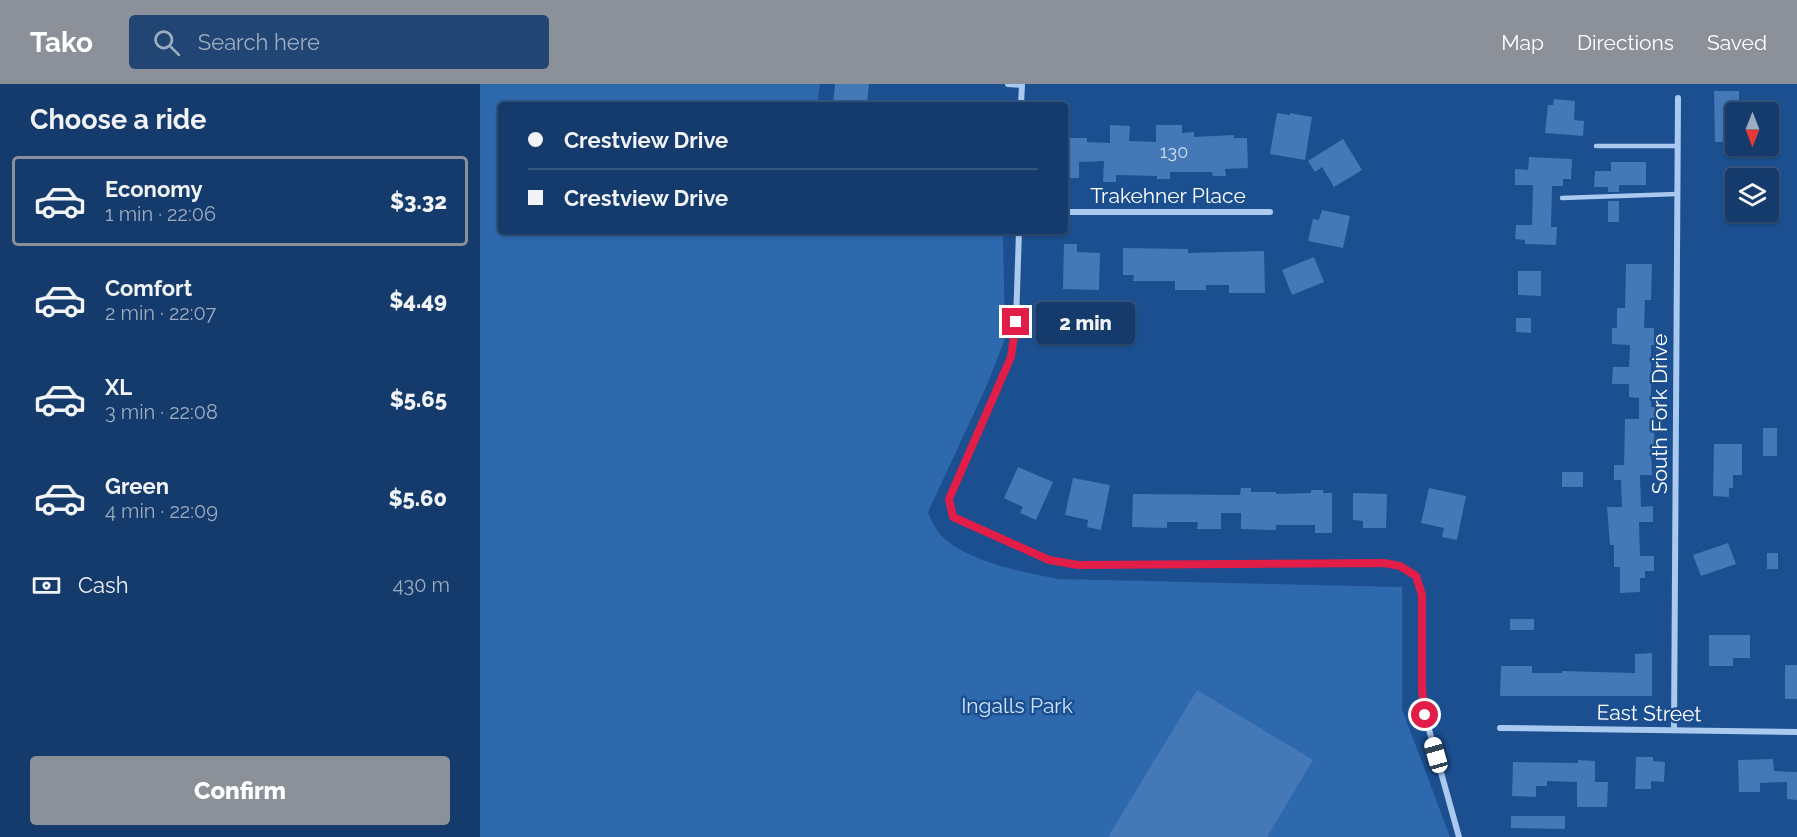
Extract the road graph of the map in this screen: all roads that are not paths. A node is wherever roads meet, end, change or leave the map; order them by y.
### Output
1 (1008, 84) edge
2 (1022, 84) edge
3 (1678, 98) dead end
4 (1021, 102) edge
5 (1596, 146) dead end
6 (1678, 146) junction
7 (1677, 194) junction
8 (1563, 198) dead end
9 (1068, 212) edge
10 (1270, 212) dead end
11 (1019, 234) edge
12 (1500, 728) dead end
13 (1674, 730) junction
14 (1797, 732) edge
15 (1459, 837) edge

1 - 2 street
2 - 4 street
3 - 6 street, South Fork Drive
5 - 6 lane
6 - 7 street, South Fork Drive
7 - 8 lane
7 - 13 street, South Fork Drive
9 - 10 street, Trakehner Place
11 - 15 street
12 - 13 street, East Street
13 - 14 street, East Street

